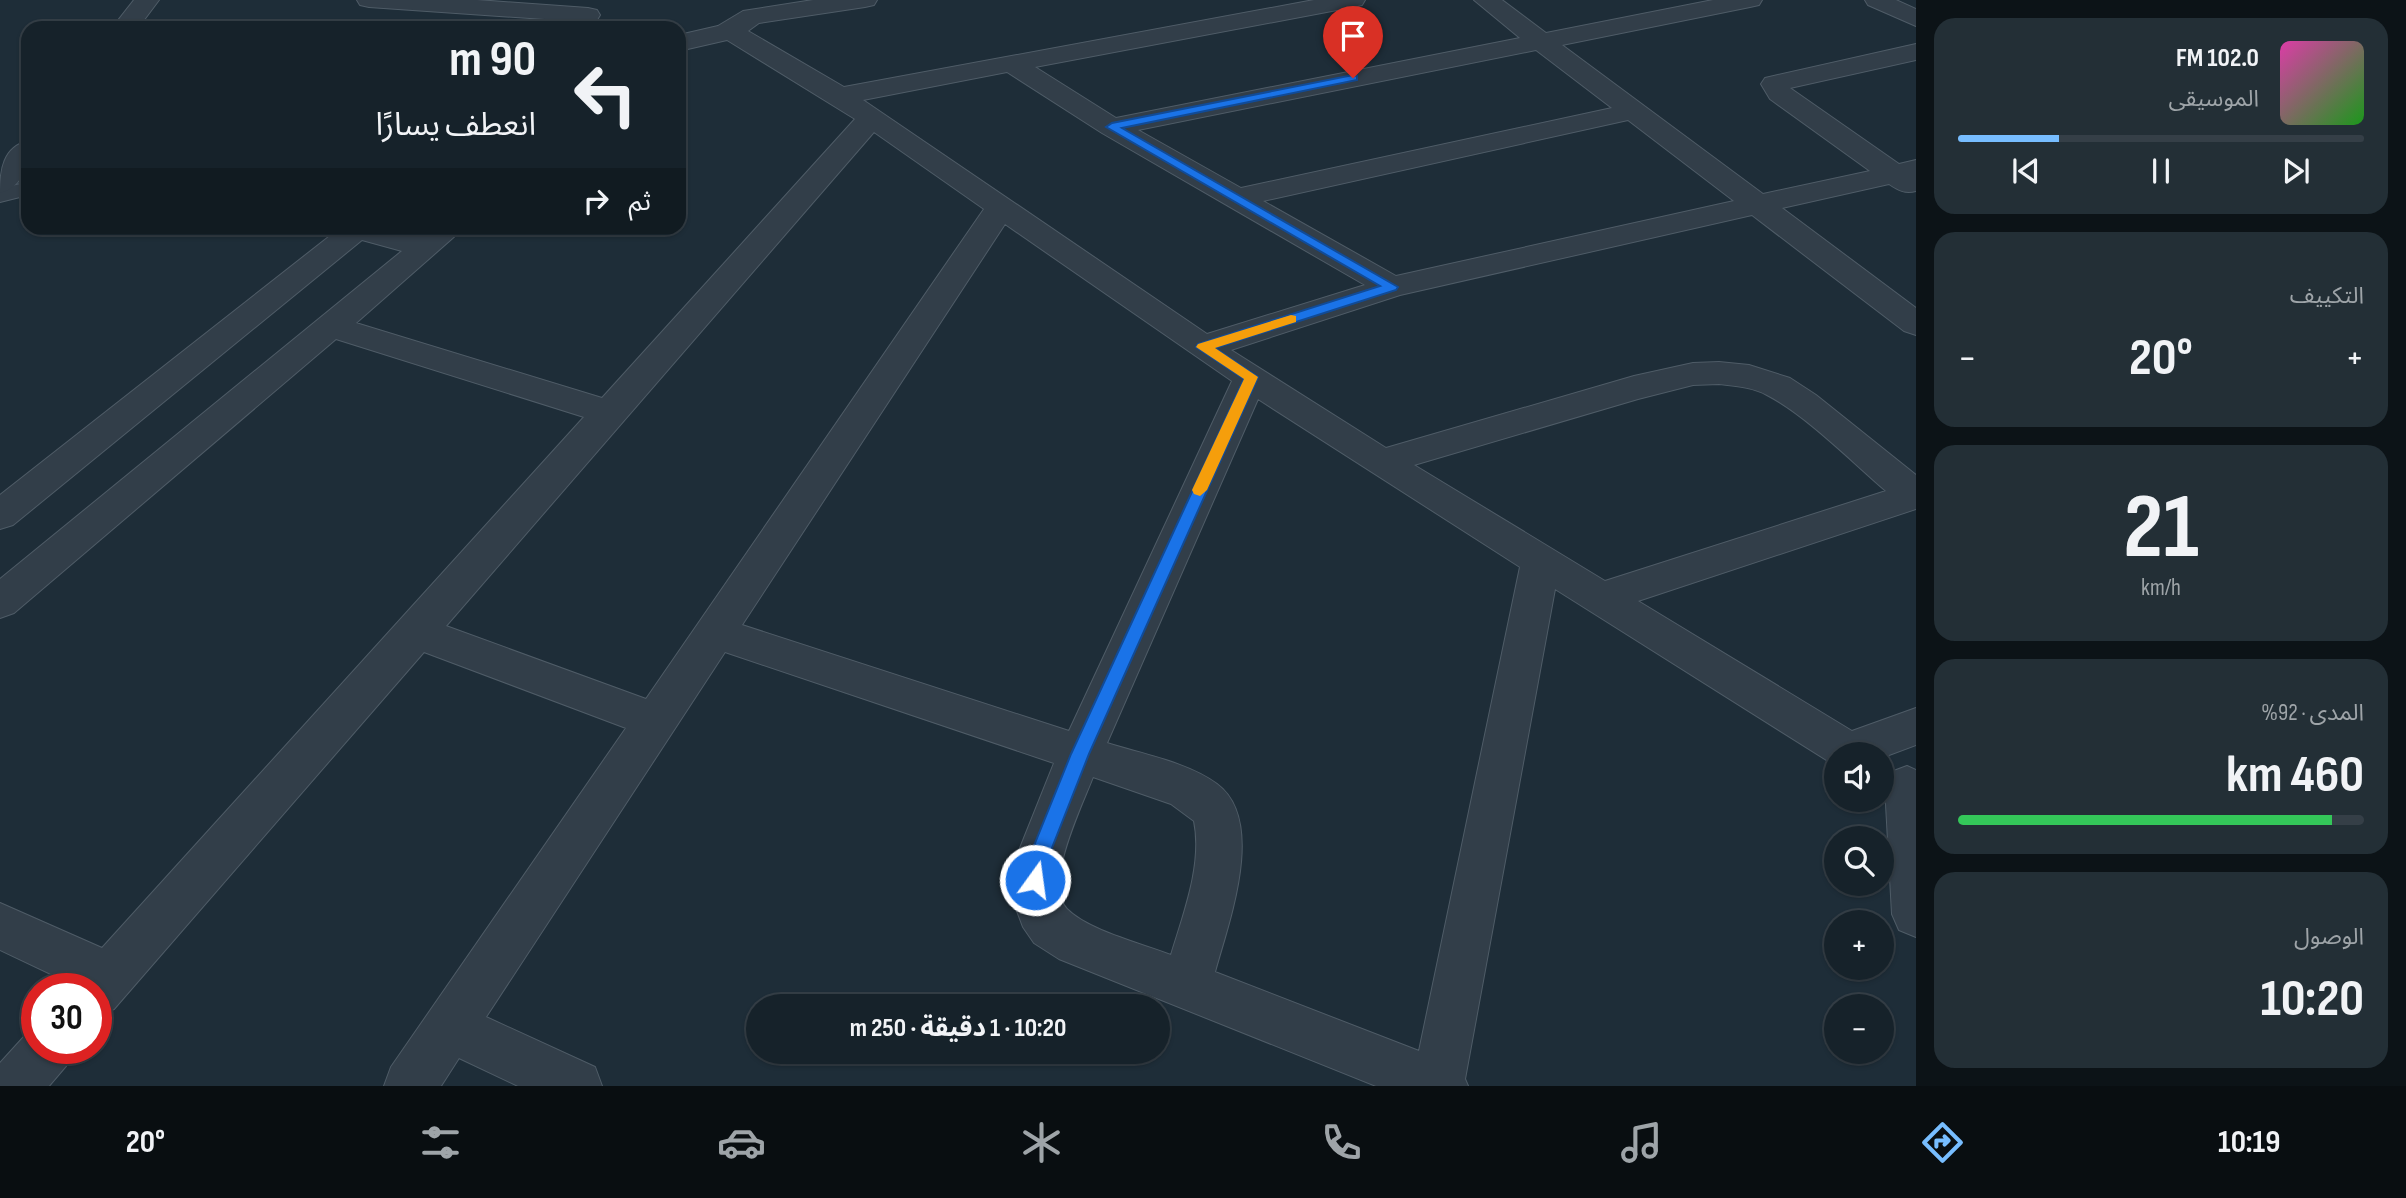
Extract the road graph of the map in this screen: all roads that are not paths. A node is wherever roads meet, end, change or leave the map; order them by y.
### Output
1 (147, 0) edge
2 (369, 0) edge
3 (865, 0) edge
4 (1353, 0) edge
5 (1486, 0) edge
6 (1750, 0) edge
7 (1877, 0) edge
8 (748, 15) edge
9 (590, 19) edge
10 (1916, 19) edge
11 (130, 21) edge
12 (1541, 40) junction
13 (686, 42) edge
14 (1916, 52) edge
15 (1012, 64) junction
16 (839, 96) junction
17 (1634, 111) junction
18 (871, 117) junction
19 (1112, 127) junction
20 (21, 158) edge
21 (1909, 178) edge
22 (0, 184) edge
23 (21, 190) edge
24 (0, 196) edge
25 (1237, 198) junction
26 (1759, 206) junction
27 (1000, 208) junction
28 (348, 235) edge
29 (413, 235) edge
30 (437, 238) edge
31 (1392, 287) junction
32 (1916, 324) edge
33 (333, 327) junction
34 (1203, 347) junction
35 (1251, 377) junction
36 (608, 412) junction
37 (1381, 462) junction
38 (0, 515) edge
39 (1541, 561) junction
40 (1600, 598) junction
41 (0, 601) edge
42 (417, 632) junction
43 (715, 632) junction
44 (654, 721) junction
45 (1916, 726) edge
46 (1834, 742) edge
47 (1080, 754) junction
48 (1894, 754) edge
49 (1891, 812) edge
50 (1916, 914) edge
51 (0, 926) edge
52 (83, 973) edge
53 (112, 974) edge
54 (1187, 985) junction
55 (451, 1027) junction
56 (34, 1064) edge
57 (1440, 1085) edge
58 (15, 1086) edge
59 (410, 1086) edge
60 (576, 1086) edge

1 - 11 street
2 - 9 street
3 - 8 street
4 - 15 street
5 - 12 street
6 - 12 street
7 - 10 street
8 - 13 street
8 - 16 street
12 - 17 street
12 - 19 street
14 - 21 street
15 - 16 street
15 - 19 street
16 - 18 street
17 - 25 street
17 - 26 street
18 - 27 street
18 - 36 street
19 - 25 street
20 - 22 street
21 - 26 street
23 - 24 lane
25 - 31 street
26 - 31 street
26 - 32 street
27 - 34 street
27 - 43 street
28 - 38 street
29 - 30 street
30 - 33 street
31 - 34 street
33 - 36 street
33 - 41 street
34 - 35 street
35 - 37 street
35 - 47 street
36 - 42 street
37 - 39 street
37 - 40 street
39 - 40 street
39 - 57 street
40 - 46 street
42 - 44 street
42 - 53 street
43 - 44 street
43 - 47 street
44 - 55 street
45 - 48 street
47 - 54 street
47 - 54 street
49 - 50 street
51 - 52 street
54 - 57 street
55 - 59 street
55 - 60 street
56 - 58 street

